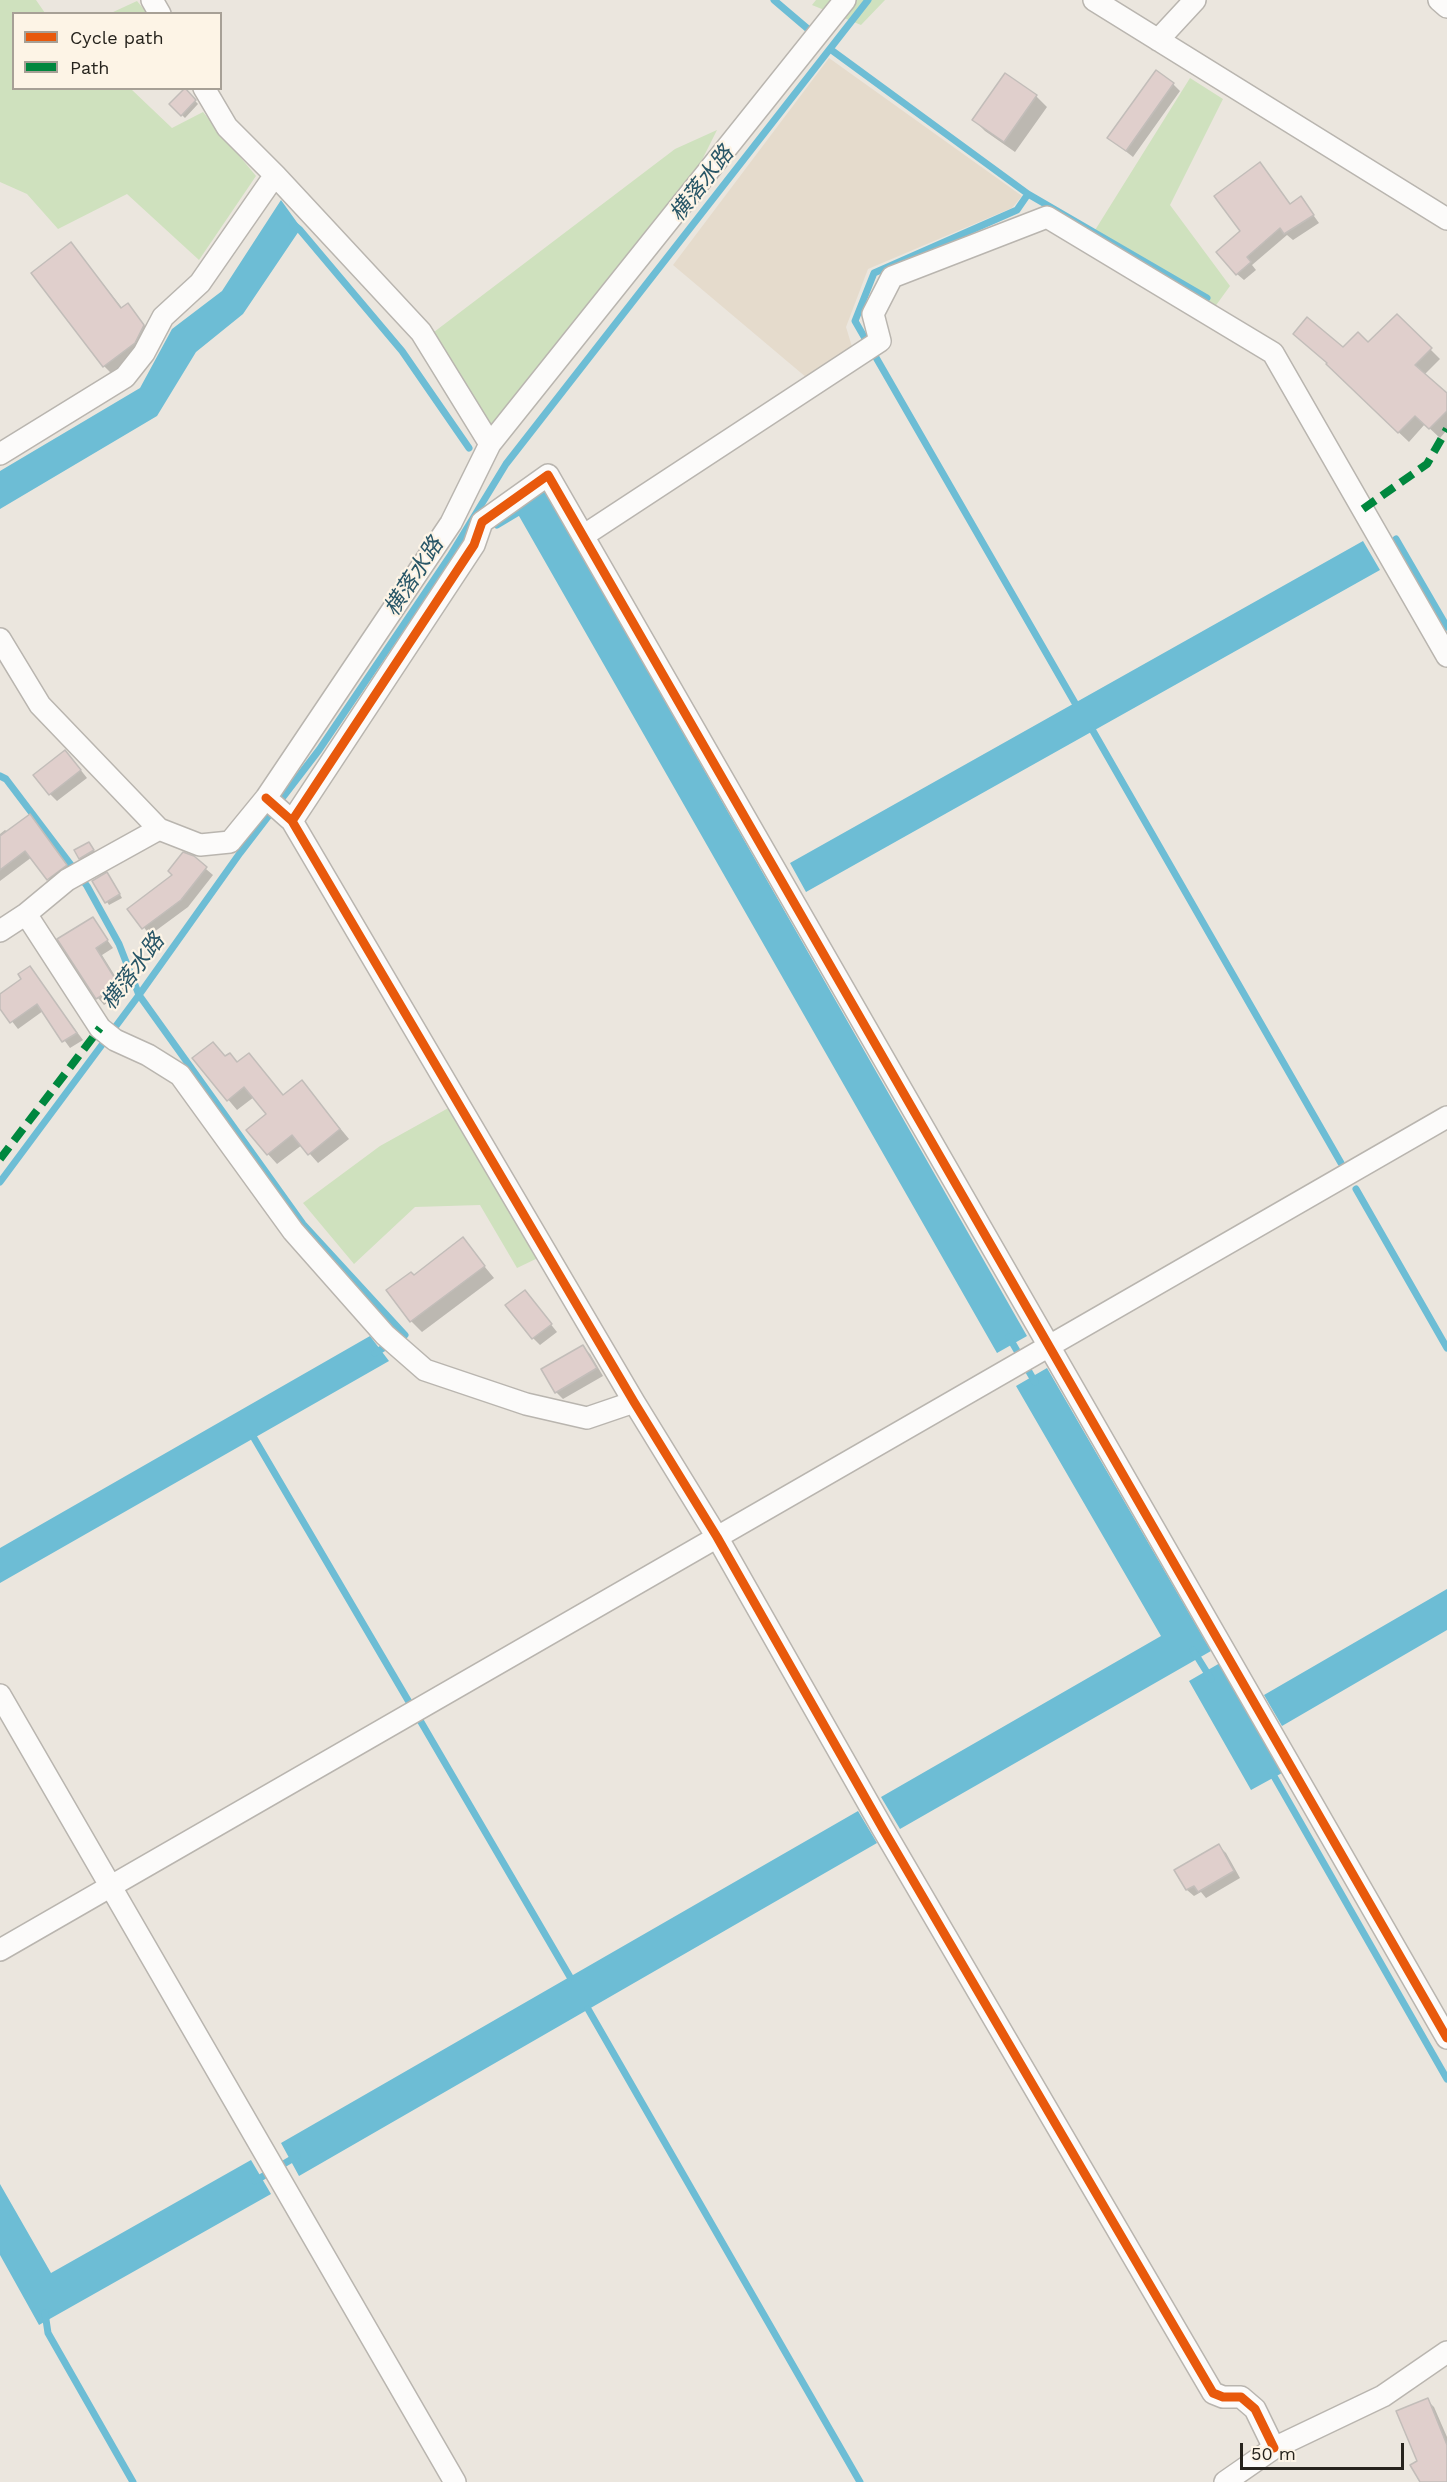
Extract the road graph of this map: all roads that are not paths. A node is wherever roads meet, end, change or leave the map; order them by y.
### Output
1 (845, 0) edge
2 (1094, 0) edge
3 (1195, 0) edge
4 (1439, 0) edge
5 (1447, 7) edge
6 (1158, 40) junction
7 (205, 90) edge
8 (275, 175) junction
9 (1447, 219) edge
10 (490, 444) junction
11 (0, 454) edge
12 (451, 523) junction
13 (583, 536) junction
14 (474, 545) junction
15 (0, 639) edge
16 (1447, 656) edge
17 (266, 798) junction
18 (292, 820) junction
19 (159, 829) junction
20 (26, 914) junction
21 (0, 931) edge
22 (1447, 1117) edge
23 (1050, 1345) junction
24 (634, 1401) junction
25 (717, 1537) junction
26 (0, 1695) edge
27 (112, 1885) junction
28 (0, 1950) edge
29 (1447, 2038) edge
30 (1447, 2352) edge
31 (1274, 2448) junction
32 (455, 2482) edge
33 (1225, 2482) edge

1 - 10 street
2 - 6 street
3 - 6 street
4 - 5 street
6 - 9 street
7 - 8 street
8 - 10 street
8 - 11 street
10 - 12 street
12 - 14 street
12 - 17 street
13 - 14 street
13 - 16 street
13 - 23 street
14 - 18 street
15 - 19 street
17 - 18 street
17 - 19 street
18 - 24 street
19 - 20 street
20 - 21 street
20 - 24 street
22 - 23 street
23 - 25 street
23 - 29 street
24 - 25 street
25 - 27 street
25 - 31 street
26 - 27 street
27 - 28 street
27 - 32 street
30 - 31 street
31 - 33 street

